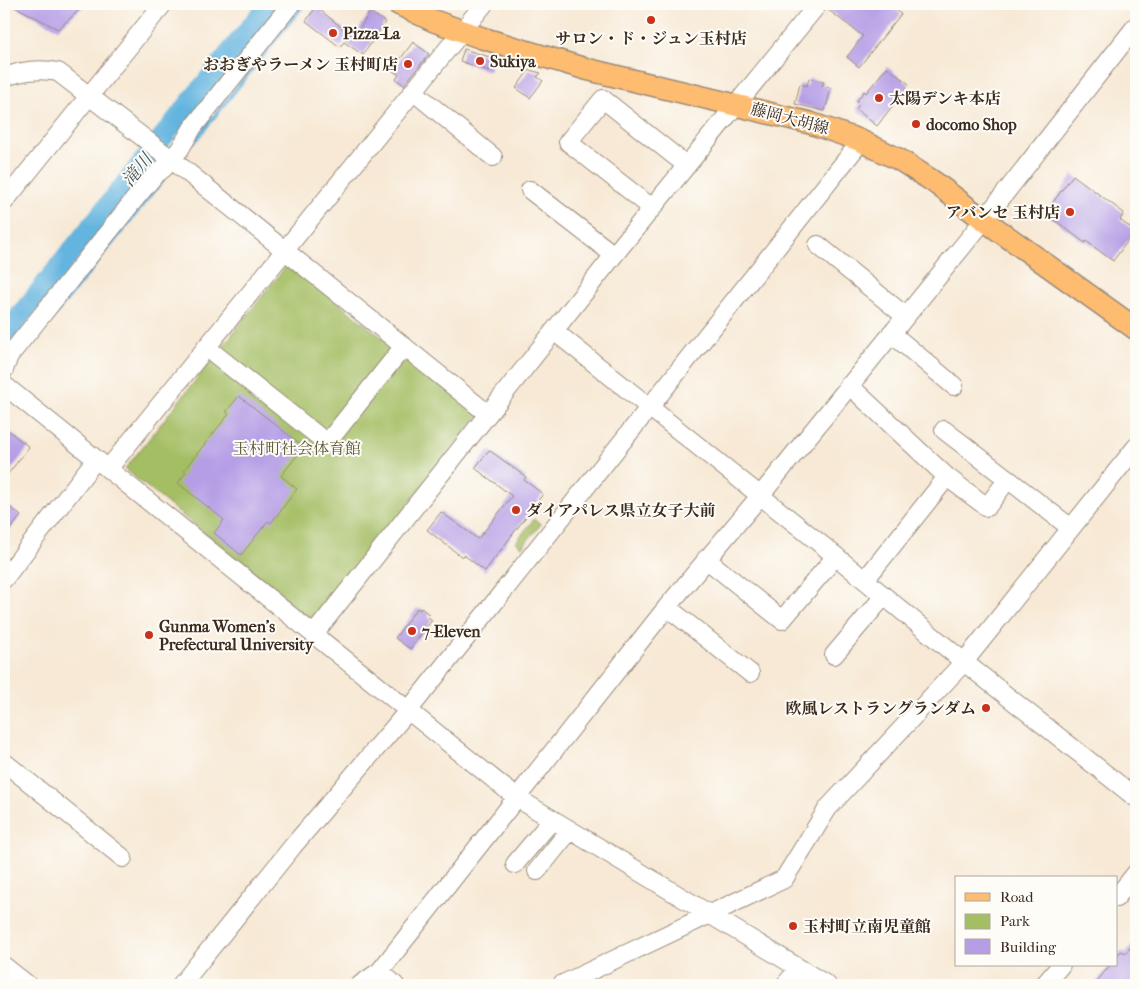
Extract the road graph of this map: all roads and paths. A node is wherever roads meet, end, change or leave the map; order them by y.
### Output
1 (163, 4) edge
2 (291, 4) edge
3 (398, 4) edge
4 (484, 4) edge
5 (818, 4) edge
6 (1136, 26) edge
7 (462, 31) junction
8 (4, 77) edge
9 (413, 91) junction
10 (89, 95) junction
11 (738, 104) junction
12 (860, 140) junction
13 (494, 156) dead end
14 (169, 158) junction
15 (686, 165) junction
16 (530, 190) dead end
17 (4, 202) edge
18 (652, 208) junction
19 (984, 220) junction
20 (818, 245) dead end
21 (285, 250) junction
22 (614, 255) junction
23 (905, 316) junction
24 (1136, 330) edge
25 (554, 331) junction
26 (891, 334) junction
27 (404, 346) junction
28 (206, 347) junction
29 (4, 370) edge
30 (4, 385) edge
31 (849, 385) junction
32 (954, 386) dead end
33 (650, 407) junction
34 (488, 414) junction
35 (944, 430) dead end
36 (1136, 447) edge
37 (102, 464) junction
38 (947, 477) junction
39 (1008, 480) junction
40 (760, 496) junction
41 (1071, 528) junction
42 (836, 556) junction
43 (706, 558) junction
44 (4, 579) edge
45 (865, 580) junction
46 (884, 596) junction
47 (667, 607) junction
48 (314, 634) junction
49 (834, 655) dead end
50 (964, 662) junction
51 (750, 673) dead end
52 (408, 711) junction
53 (4, 762) edge
54 (517, 798) junction
55 (1136, 798) edge
56 (552, 820) junction
57 (570, 830) junction
58 (123, 858) dead end
59 (515, 864) dead end
60 (537, 871) dead end
61 (1136, 873) edge
62 (1118, 896) edge
63 (711, 914) junction
64 (4, 966) edge
65 (1060, 966) edge
66 (799, 968) junction
67 (380, 971) junction
68 (28, 985) edge
69 (182, 985) edge
70 (360, 985) edge
71 (395, 985) edge
72 (561, 985) edge
73 (785, 985) edge
74 (828, 985) edge
75 (1044, 985) edge

1 - 10 street
2 - 14 street
3 - 7 main road, 藤岡大胡線
4 - 7 street
5 - 11 street
6 - 19 street
7 - 9 street
7 - 11 main road, 藤岡大胡線
8 - 10 street
9 - 13 street
9 - 21 street
10 - 14 street
10 - 17 street
11 - 12 main road, 藤岡大胡線
11 - 15 street
12 - 19 main road, 藤岡大胡線
12 - 33 street
14 - 21 street
14 - 29 street
15 - 18 street
15 - 18 street
16 - 22 street
18 - 22 street
19 - 23 street
19 - 24 main road, 藤岡大胡線
20 - 23 street
21 - 27 street
21 - 28 street
22 - 25 street
23 - 26 street
25 - 33 street
25 - 34 street
26 - 31 street
26 - 32 street
27 - 28 street
27 - 34 street
28 - 37 street
30 - 37 street
31 - 38 street
31 - 40 street
33 - 40 street
33 - 52 street
34 - 48 street
35 - 39 street
36 - 41 street
37 - 44 street
37 - 48 street
38 - 39 street
38 - 45 street
39 - 41 street
40 - 42 street
40 - 43 street
41 - 50 street
42 - 43 street
42 - 45 street
43 - 47 street
45 - 46 street
46 - 49 street
46 - 50 street
47 - 51 street
47 - 54 street
48 - 52 street
50 - 55 street
50 - 63 street
52 - 54 street
52 - 69 street
53 - 58 street
54 - 56 street
54 - 67 street
56 - 57 street
56 - 59 street
57 - 60 street
57 - 63 street
61 - 62 street
63 - 66 street
63 - 72 street
64 - 68 street
65 - 75 street
66 - 73 street
66 - 74 street
67 - 70 street
67 - 71 street

